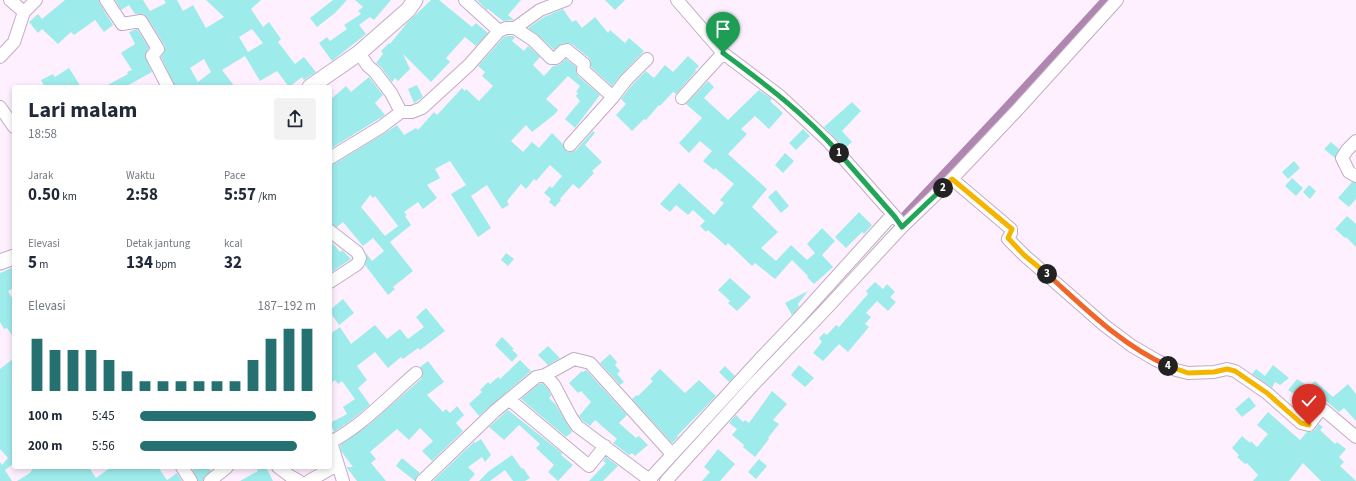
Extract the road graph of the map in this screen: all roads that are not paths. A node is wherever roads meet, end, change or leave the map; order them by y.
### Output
1 (10, 0) edge
2 (36, 0) edge
3 (106, 0) edge
4 (415, 0) edge
5 (465, 0) edge
6 (566, 0) edge
7 (677, 0) edge
8 (1117, 0) edge
9 (24, 12) junction
10 (515, 28) junction
11 (499, 31) junction
12 (359, 53) junction
13 (723, 53) junction
14 (0, 57) edge
15 (647, 59) dead end
16 (167, 85) edge
17 (313, 85) edge
18 (613, 97) junction
19 (682, 98) dead end
20 (0, 107) edge
21 (401, 112) junction
22 (12, 124) edge
23 (1356, 141) edge
24 (570, 145) dead end
25 (332, 157) edge
26 (1356, 176) edge
27 (952, 179) junction
28 (898, 220) junction
29 (332, 233) edge
30 (12, 258) edge
31 (0, 262) edge
32 (332, 281) edge
33 (416, 373) dead end
34 (545, 375) junction
35 (510, 400) junction
36 (1356, 437) edge
37 (332, 440) edge
38 (332, 444) edge
39 (605, 446) junction
40 (672, 454) junction
41 (337, 465) junction
42 (332, 468) edge
43 (183, 469) edge
44 (225, 469) edge
45 (281, 469) edge
46 (330, 469) edge
47 (191, 481) edge
48 (210, 481) edge
49 (299, 481) edge
50 (309, 481) edge
51 (343, 481) edge
52 (422, 481) edge
53 (649, 481) edge
54 (666, 481) edge

1 - 9 street
2 - 9 street
3 - 16 street
4 - 12 street
5 - 11 street
6 - 10 street
7 - 13 street
8 - 27 street
9 - 14 street
10 - 11 street
10 - 18 street
11 - 21 street
12 - 17 street
12 - 21 street
13 - 19 street
13 - 28 street
15 - 18 street
18 - 24 street
20 - 22 street
21 - 25 street
23 - 26 street
27 - 28 street
27 - 36 street
28 - 40 street
28 - 54 street
29 - 32 street
30 - 31 street
33 - 37 street
34 - 35 street
34 - 39 street
34 - 40 street
35 - 39 street
35 - 52 street
38 - 41 street
39 - 53 street
40 - 53 street
41 - 42 street
41 - 51 street
43 - 47 street
44 - 48 street
45 - 49 street
46 - 50 street

